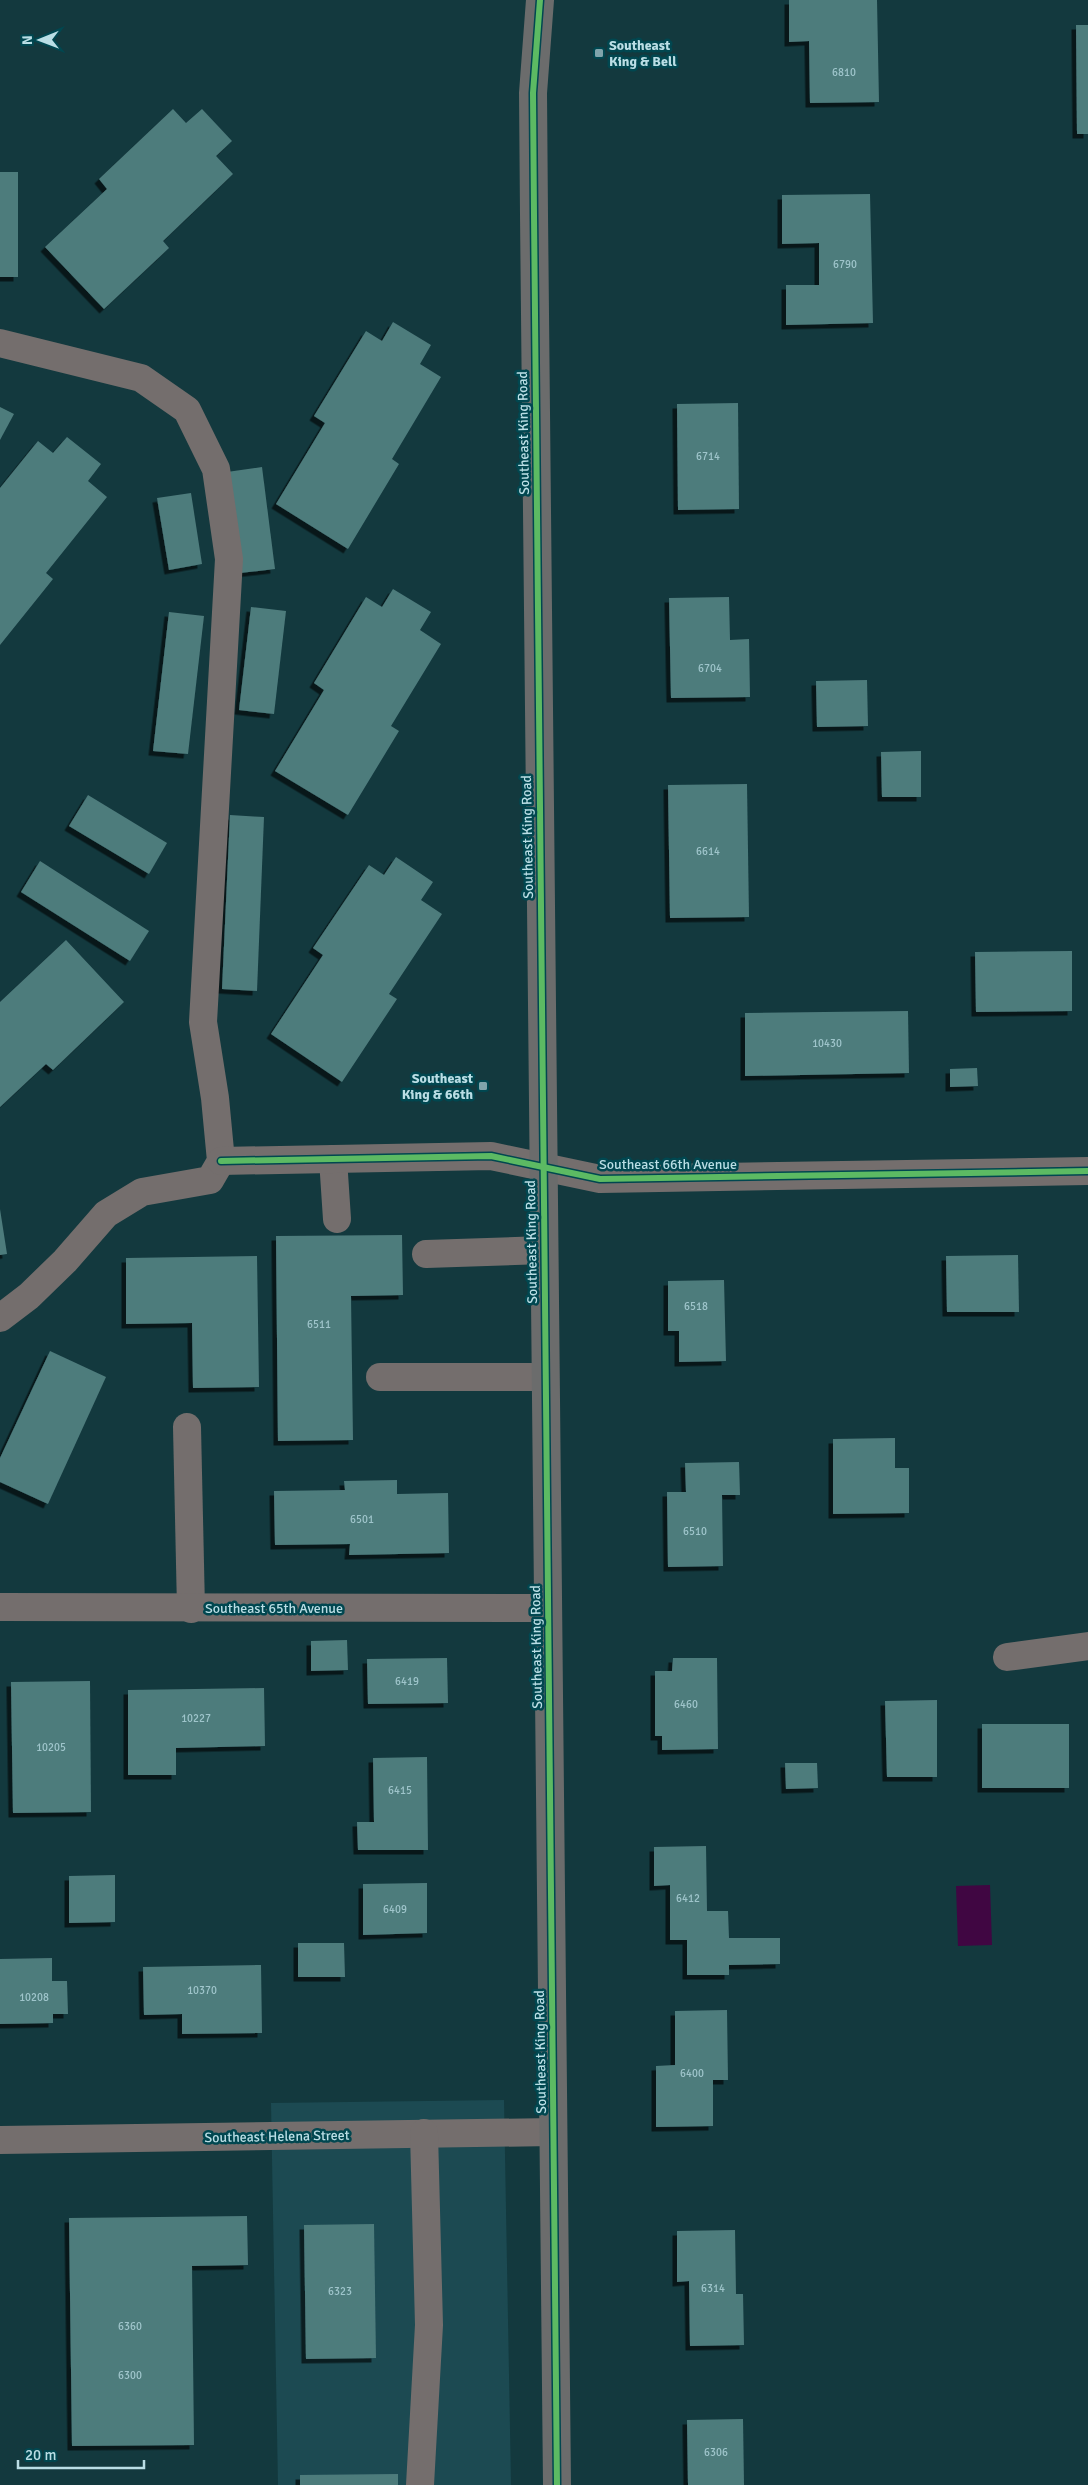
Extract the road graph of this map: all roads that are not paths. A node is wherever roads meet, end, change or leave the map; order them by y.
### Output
1 (540, 0) edge
2 (0, 343) edge
3 (333, 1159) junction
4 (221, 1161) junction
5 (543, 1167) junction
6 (1088, 1170) edge
7 (337, 1219) dead end
8 (544, 1250) junction
9 (426, 1254) dead end
10 (0, 1318) edge
11 (380, 1377) dead end
12 (546, 1377) junction
13 (188, 1426) dead end
14 (0, 1607) edge
15 (548, 1608) junction
16 (191, 1609) junction
17 (1088, 1646) edge
18 (1007, 1657) dead end
19 (553, 2132) junction
20 (424, 2133) junction
21 (0, 2140) edge
22 (420, 2485) edge
23 (557, 2485) edge

1 - 5 main road, Southeast King Road
2 - 4 street
3 - 4 street, Southeast 66th Avenue
3 - 5 street, Southeast 66th Avenue
3 - 7 street
4 - 10 street
5 - 6 street, Southeast 66th Avenue
5 - 8 main road, Southeast King Road
8 - 9 street
8 - 12 main road, Southeast King Road
11 - 12 street
12 - 15 main road, Southeast King Road
13 - 16 street
14 - 16 street, Southeast 65th Avenue
15 - 16 street, Southeast 65th Avenue
15 - 19 main road, Southeast King Road
17 - 18 street
19 - 20 street, Southeast Helena Street
19 - 23 main road, Southeast King Road
20 - 21 street, Southeast Helena Street
20 - 22 street

